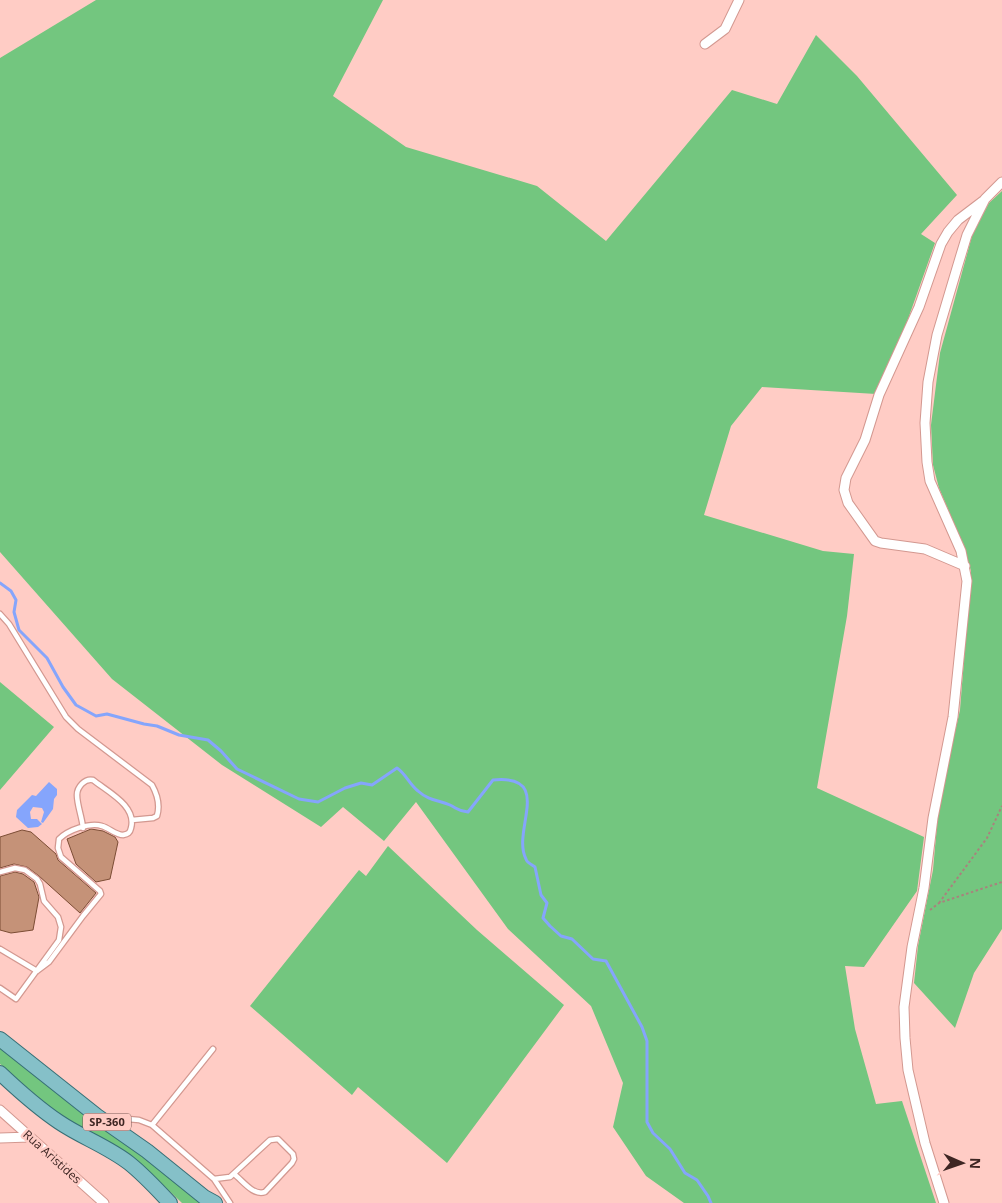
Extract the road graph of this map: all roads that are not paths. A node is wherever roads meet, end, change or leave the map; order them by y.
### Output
1 (739, 0) edge
2 (705, 44) dead end
3 (1002, 182) edge
4 (985, 199) junction
5 (964, 566) junction
6 (0, 614) edge
7 (132, 820) junction
8 (83, 828) junction
9 (0, 872) edge
10 (0, 949) edge
11 (37, 971) junction
12 (0, 988) edge
13 (0, 1039) edge
14 (213, 1049) dead end
15 (0, 1073) edge
16 (0, 1110) edge
17 (97, 1116) junction
18 (152, 1125) junction
19 (30, 1137) junction
20 (0, 1138) edge
21 (234, 1174) junction
22 (214, 1179) junction
23 (104, 1203) edge
24 (170, 1203) edge
25 (215, 1203) edge
26 (230, 1203) edge
27 (944, 1203) edge

1 - 2 street
3 - 4 street
4 - 5 street
4 - 5 street
5 - 27 street
6 - 7 lane
7 - 8 lane
7 - 8 lane
8 - 11 lane
9 - 11 lane
10 - 11 lane
11 - 12 lane
13 - 17 main road, SP-360
14 - 18 lane
15 - 24 main road, SP-360
16 - 19 street, Rua Aristides
17 - 18 lane
17 - 25 main road, SP-360
18 - 22 lane
19 - 20 street
19 - 23 street, Rua Aristides
21 - 21 lane
21 - 22 lane
22 - 26 lane

